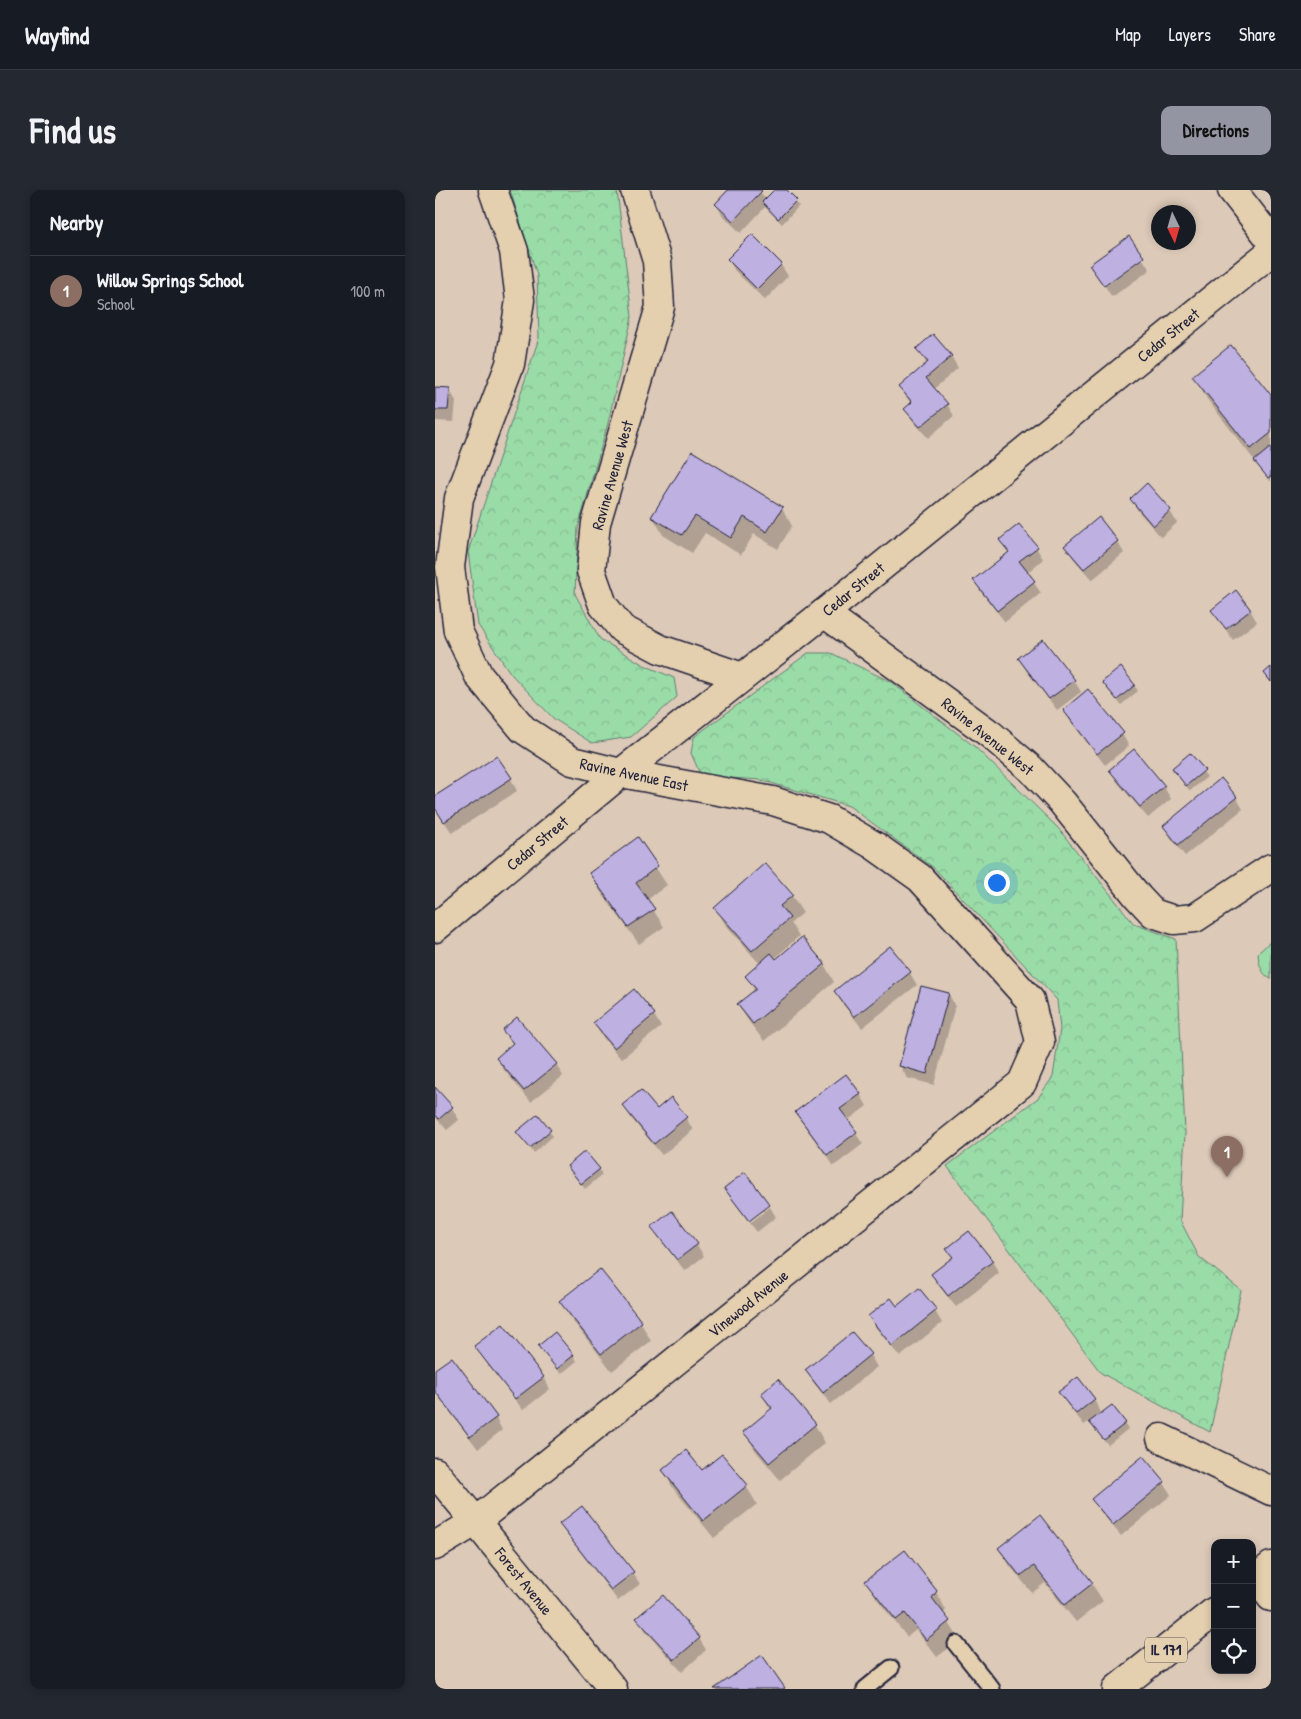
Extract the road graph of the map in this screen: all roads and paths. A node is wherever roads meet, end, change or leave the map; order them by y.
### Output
1 (493, 190) edge
2 (635, 190) edge
3 (1232, 190) edge
4 (1271, 240) edge
5 (1271, 252) edge
6 (447, 498) edge
7 (823, 613) junction
8 (742, 677) junction
9 (621, 773) junction
10 (1271, 868) edge
11 (435, 928) edge
12 (1040, 1042) joint
13 (1161, 1438) dead end
14 (435, 1472) edge
15 (1271, 1491) edge
16 (475, 1522) junction
17 (435, 1546) edge
18 (1211, 1615) edge
19 (955, 1644) dead end
20 (891, 1668) dead end
21 (613, 1689) edge
22 (865, 1689) edge
23 (992, 1689) edge
24 (1117, 1689) edge

1 - 6 street, Ravine Avenue East
2 - 8 street, Ravine Avenue West
3 - 4 street
5 - 7 street, Cedar Street
6 - 9 street, Ravine Avenue East
7 - 8 street, Cedar Street
7 - 10 street, Ravine Avenue West
8 - 9 street, Cedar Street
9 - 11 street, Cedar Street
9 - 12 street, Ravine Avenue East
12 - 16 street, Vinewood Avenue
13 - 15 street
14 - 16 street, Forest Avenue
16 - 17 street, Vinewood Avenue
16 - 21 street, Forest Avenue
18 - 24 street, IL 171
19 - 23 lane
20 - 22 lane

